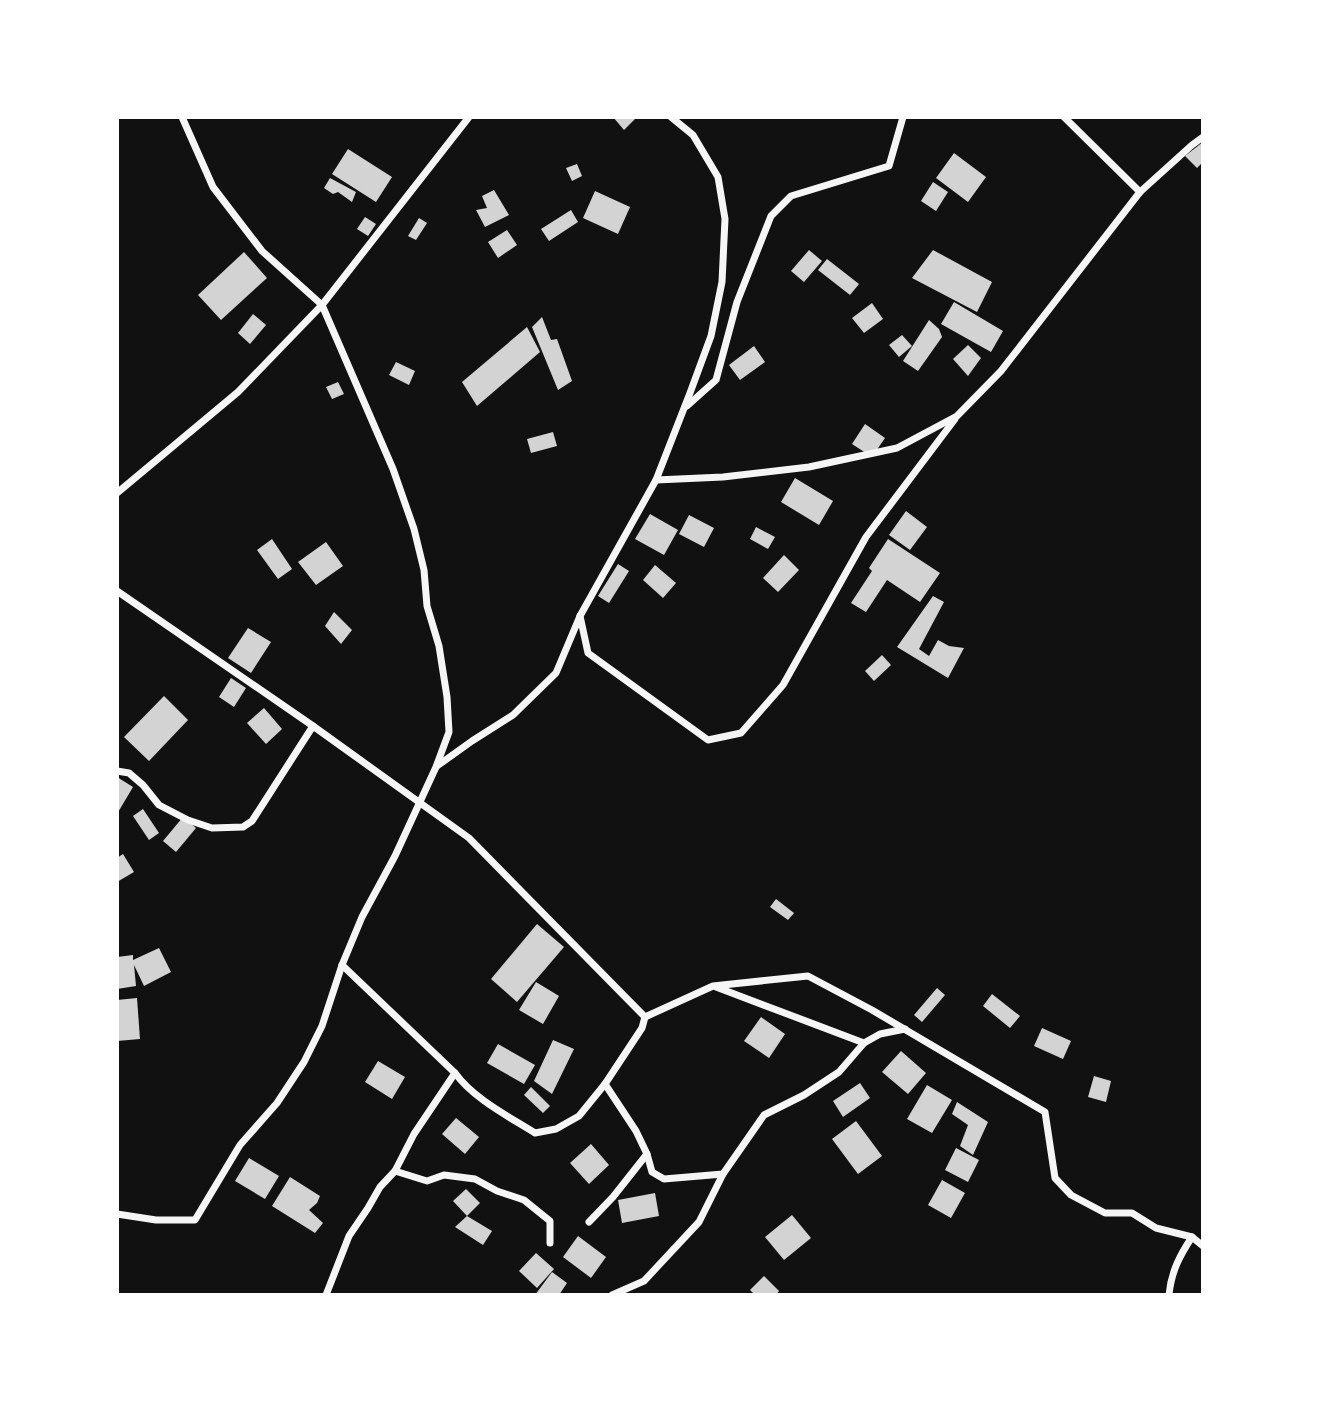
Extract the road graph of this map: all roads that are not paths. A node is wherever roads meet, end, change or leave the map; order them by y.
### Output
1 (182, 117) edge
2 (469, 117) edge
3 (671, 117) edge
4 (903, 117) edge
5 (1064, 117) edge
6 (1203, 137) edge
7 (1140, 192) junction
8 (322, 304) junction
9 (684, 408) junction
10 (957, 416) junction
11 (656, 480) junction
12 (117, 493) edge
13 (117, 592) edge
14 (580, 617) junction
15 (313, 726) junction
16 (436, 767) junction
17 (117, 771) edge
18 (419, 802) junction
19 (342, 965) junction
20 (713, 986) junction
21 (645, 1017) junction
22 (905, 1030) junction
23 (864, 1043) junction
24 (455, 1073) junction
25 (605, 1084) junction
26 (647, 1154) junction
27 (395, 1171) junction
28 (723, 1174) junction
29 (117, 1214) edge
30 (589, 1222) dead end
31 (1192, 1237) junction
32 (550, 1243) dead end
33 (1203, 1246) edge
34 (326, 1295) edge
35 (612, 1295) edge
36 (1169, 1295) edge

1 - 8 street
2 - 8 street
3 - 9 street
4 - 9 street
5 - 7 street
6 - 7 street
7 - 10 street
8 - 12 street
8 - 16 street
9 - 11 street
10 - 11 street
10 - 14 street
11 - 14 street
13 - 15 street
14 - 16 street
15 - 17 street
15 - 18 street
16 - 18 street
18 - 19 street
18 - 21 street
19 - 24 street
19 - 29 street
20 - 21 street
20 - 22 street
20 - 23 street
21 - 25 street
22 - 23 street
22 - 31 street
23 - 28 street
24 - 25 street
24 - 27 street
25 - 26 street
26 - 28 street
26 - 30 street
27 - 32 street
27 - 34 street
28 - 35 street
31 - 33 street
31 - 36 street

